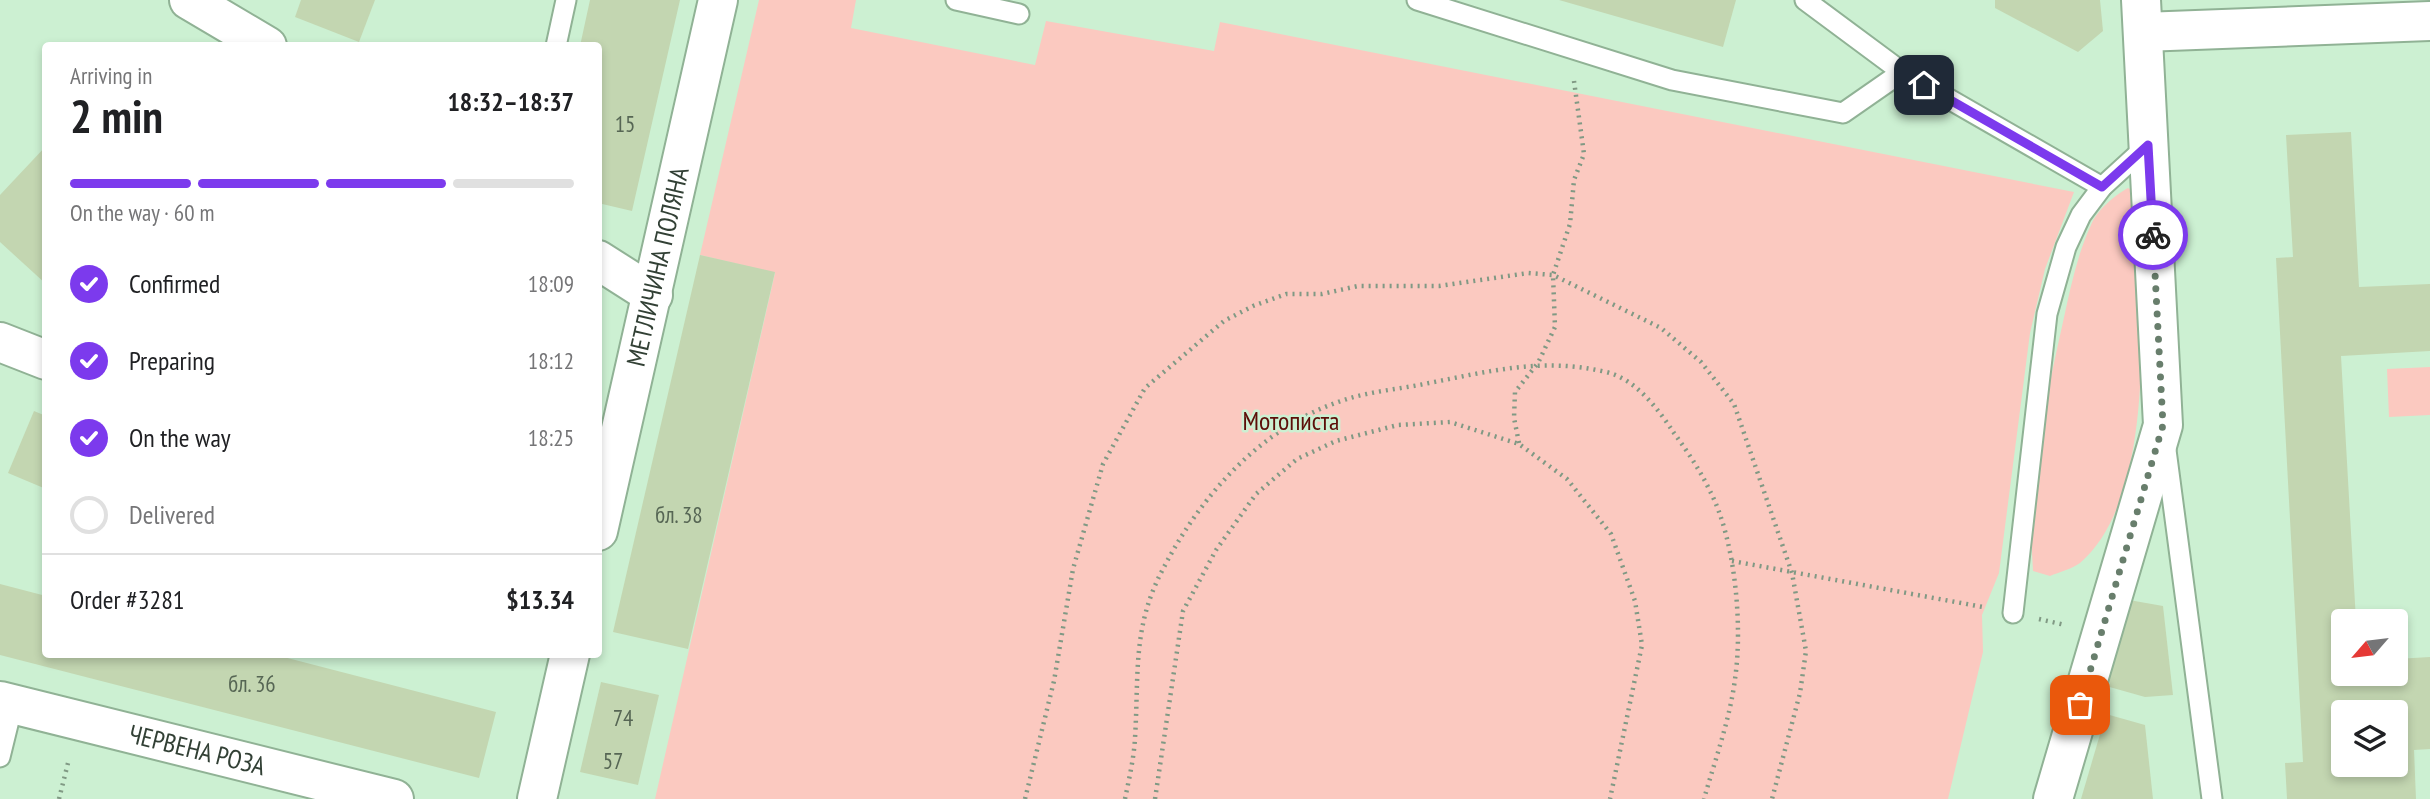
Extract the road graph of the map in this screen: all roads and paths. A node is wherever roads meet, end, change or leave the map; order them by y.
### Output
1 (189, 0) edge
2 (566, 0) edge
3 (718, 0) edge
4 (956, 0) edge
5 (1417, 0) edge
6 (1805, 0) edge
7 (1019, 14) dead end
8 (2142, 16) edge
9 (2430, 21) edge
10 (260, 42) edge
11 (557, 42) edge
12 (1563, 45) junction
13 (1902, 72) junction
14 (2148, 145) junction
15 (2102, 187) junction
16 (602, 263) edge
17 (1553, 275) junction
18 (653, 295) junction
19 (0, 342) edge
20 (42, 358) edge
21 (1538, 363) junction
22 (2163, 425) junction
23 (1519, 444) junction
24 (602, 514) edge
25 (1732, 561) junction
26 (1792, 573) junction
27 (2013, 612) junction
28 (2100, 634) junction
29 (569, 658) edge
30 (7, 703) edge
31 (0, 757) edge
32 (394, 799) edge
33 (537, 799) edge
34 (1025, 799) edge
35 (1125, 799) edge
36 (1156, 799) edge
37 (1609, 799) edge
38 (1704, 799) edge
39 (1772, 799) edge
40 (2053, 799) edge
41 (2212, 799) edge

1 - 10 street
2 - 11 lane
3 - 18 street, МЕТЛИЧИНА ПОЛЯНА
4 - 7 lane
5 - 12 lane
6 - 13 lane
8 - 9 street
8 - 14 street
12 - 13 lane
12 - 17 path
13 - 15 lane
14 - 15 lane
14 - 22 street
15 - 27 lane
16 - 18 street
17 - 21 path
17 - 26 path
17 - 34 path
18 - 24 street, МЕТЛИЧИНА ПОЛЯНА
19 - 20 street
21 - 23 path
21 - 25 path
21 - 35 path
22 - 28 street
22 - 41 lane
23 - 36 path
23 - 37 path
25 - 26 path
25 - 38 path
26 - 27 path
26 - 39 path
27 - 28 path
28 - 40 street
29 - 33 street
30 - 31 lane
30 - 32 street, ЧЕРВЕНА РОЗА

